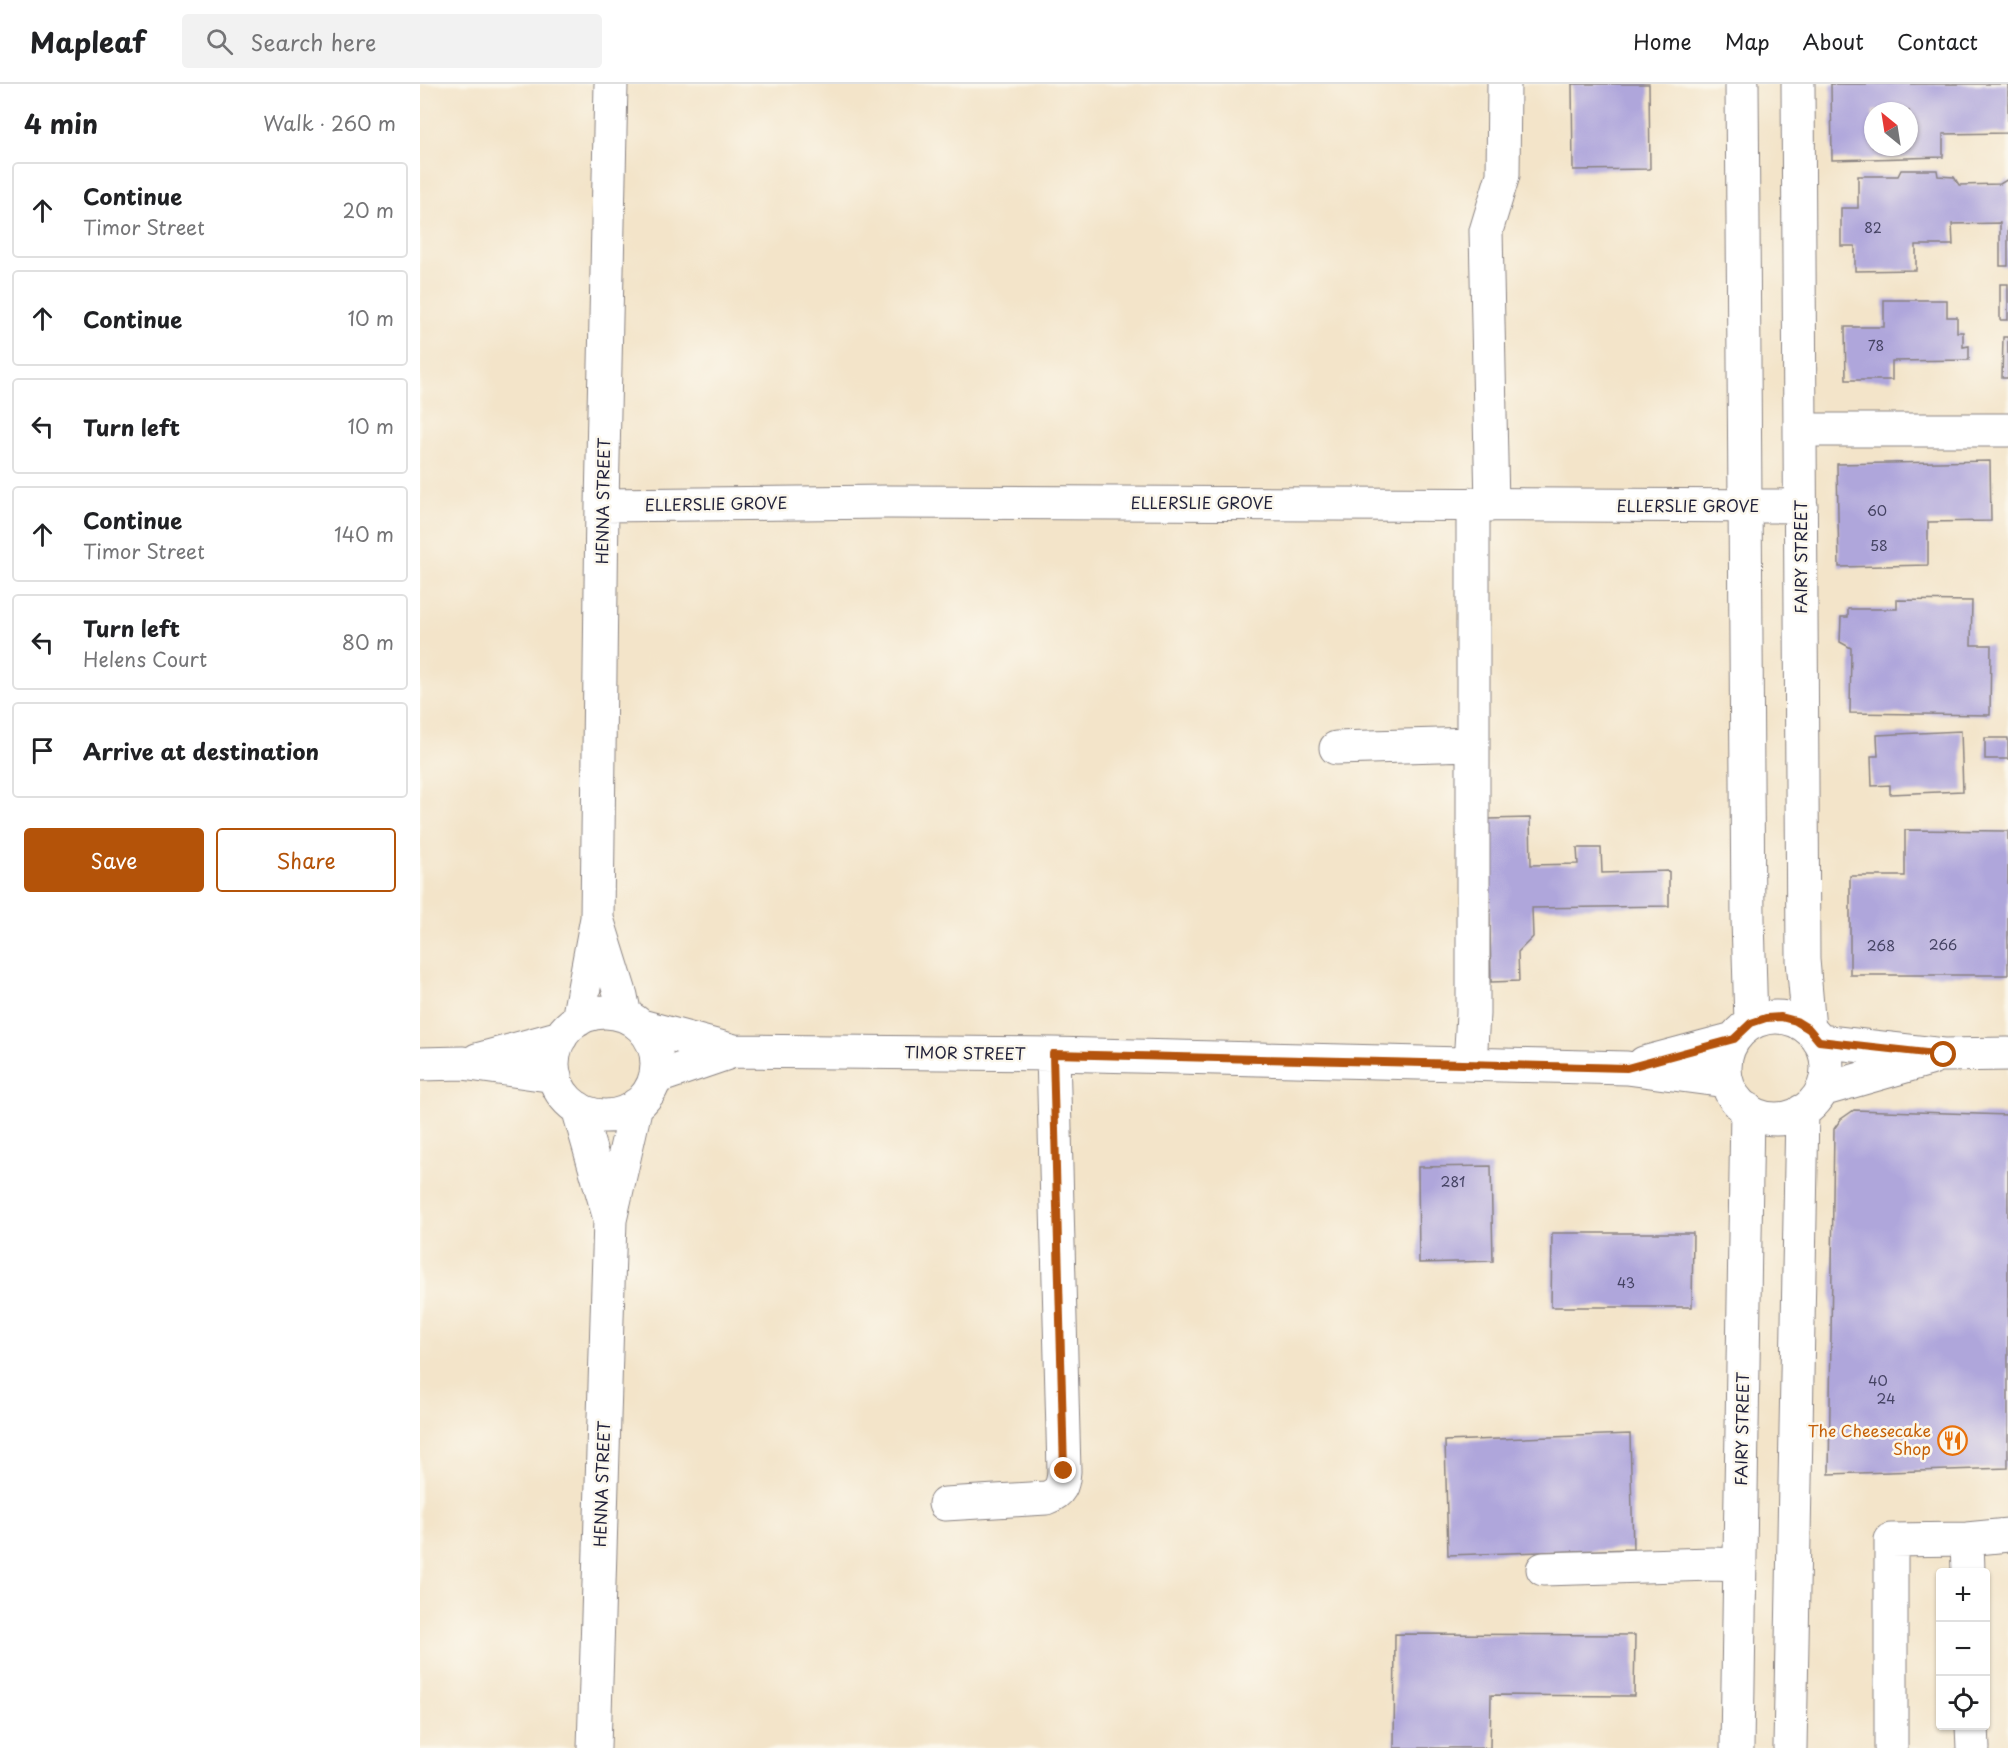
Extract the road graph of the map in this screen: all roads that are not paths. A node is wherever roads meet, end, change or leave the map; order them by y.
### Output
1 (611, 84) edge
2 (1504, 84) edge
3 (1742, 84) edge
4 (1798, 84) edge
5 (1800, 430) junction
6 (2008, 430) edge
7 (1482, 504) junction
8 (602, 505) junction
9 (1745, 506) junction
10 (1801, 506) junction
11 (1473, 744) junction
12 (1336, 748) dead end
13 (597, 918) junction
14 (633, 1021) junction
15 (569, 1028) junction
16 (1742, 1031) junction
17 (1814, 1035) junction
18 (734, 1051) junction
19 (1053, 1054) junction
20 (2008, 1054) edge
21 (1944, 1055) junction
22 (463, 1063) junction
23 (420, 1064) edge
24 (1470, 1064) junction
25 (1627, 1068) junction
26 (555, 1076) junction
27 (655, 1078) junction
28 (1726, 1081) junction
29 (1812, 1101) junction
30 (636, 1105) junction
31 (578, 1108) junction
32 (1747, 1110) junction
33 (610, 1220) junction
34 (945, 1504) dead end
35 (2008, 1535) edge
36 (1967, 1539) junction
37 (1740, 1565) junction
38 (1968, 1568) edge
39 (1544, 1569) dead end
40 (1972, 1730) edge
41 (594, 1748) edge
42 (1737, 1748) edge
43 (1790, 1748) edge
44 (1891, 1748) edge
45 (1973, 1748) edge

1 - 8 street, HENNA STREET
2 - 7 street
3 - 9 street
4 - 5 street, FAIRY STREET
5 - 6 street
5 - 10 street, FAIRY STREET
7 - 8 street, ELLERSLIE GROVE
7 - 9 street, ELLERSLIE GROVE
7 - 11 street
8 - 13 street, HENNA STREET
9 - 10 street, ELLERSLIE GROVE
9 - 16 street
10 - 17 street, FAIRY STREET
11 - 12 street
11 - 24 street
13 - 14 street, HENNA STREET
13 - 15 street, HENNA STREET
14 - 15 street
14 - 18 street, TIMOR STREET
14 - 27 street
15 - 22 street
15 - 26 street
16 - 17 street
16 - 25 street, TIMOR STREET
16 - 28 street
17 - 21 street
17 - 29 street
18 - 19 street, TIMOR STREET
18 - 27 street, TIMOR STREET
19 - 24 street, TIMOR STREET
19 - 34 street
20 - 21 street
21 - 29 street
22 - 23 street
22 - 26 street
24 - 25 street, TIMOR STREET
25 - 28 street, TIMOR STREET
26 - 31 street
27 - 30 street
28 - 32 street
29 - 32 street
29 - 43 street
30 - 31 street
30 - 33 street, HENNA STREET
31 - 33 street, HENNA STREET
32 - 37 street, FAIRY STREET
33 - 41 street, HENNA STREET
35 - 36 street
36 - 38 street
36 - 44 street
37 - 39 street
37 - 42 street, FAIRY STREET
40 - 45 street

